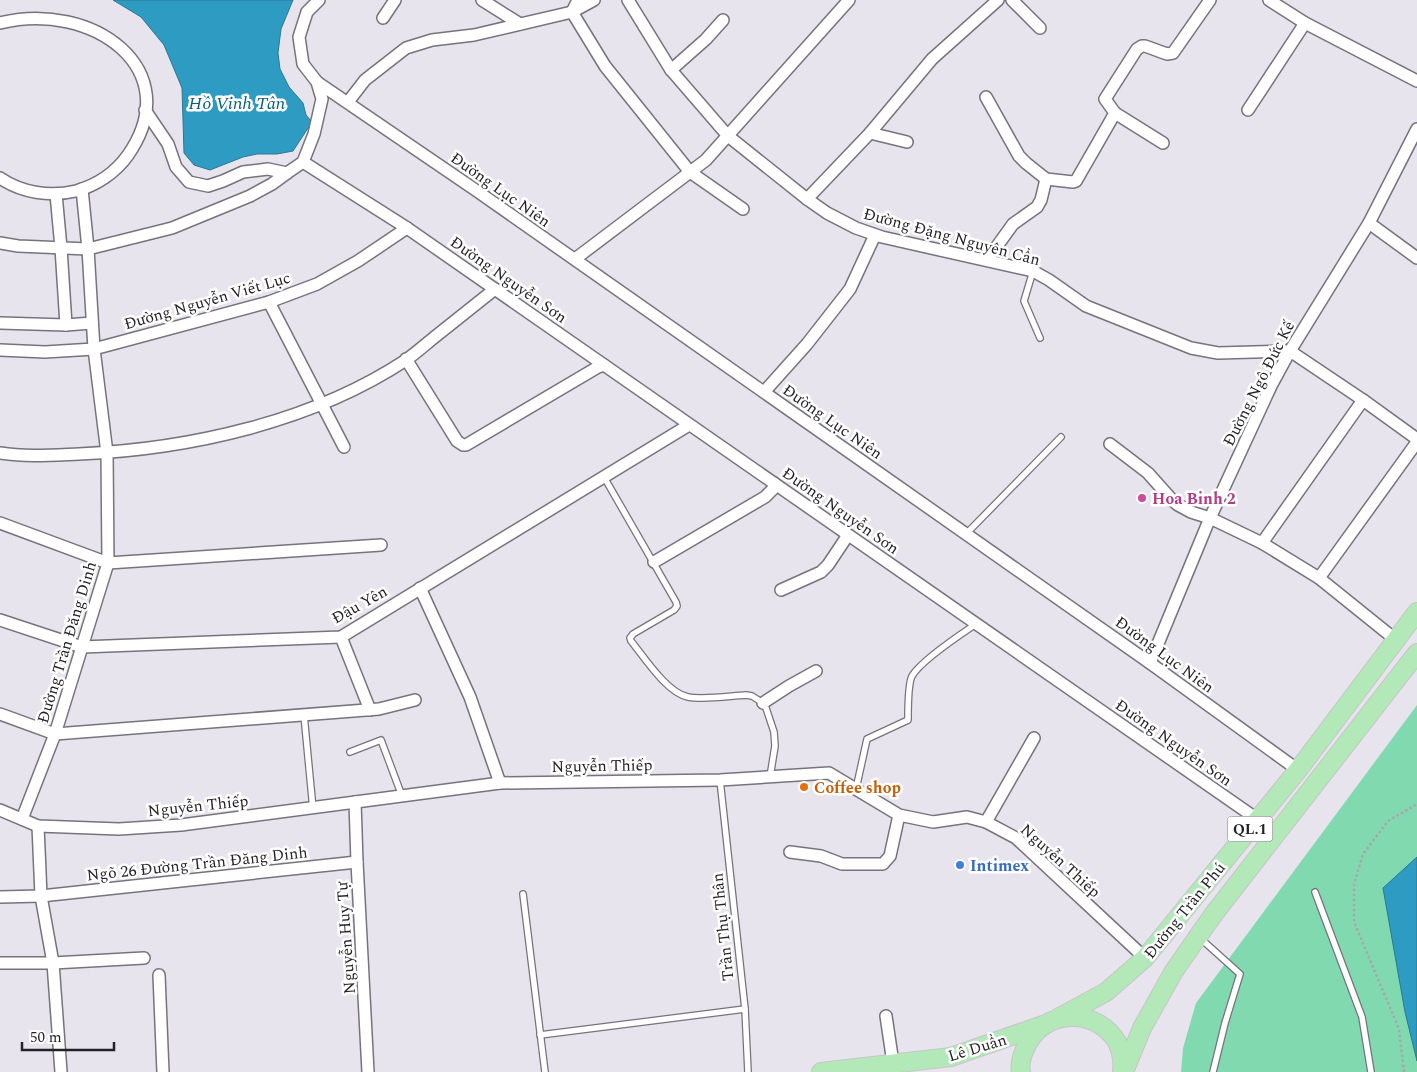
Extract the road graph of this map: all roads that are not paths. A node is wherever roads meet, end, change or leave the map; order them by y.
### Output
1 (319, 0) edge
2 (395, 0) edge
3 (578, 0) edge
4 (594, 0) edge
5 (628, 0) edge
6 (849, 0) edge
7 (998, 0) edge
8 (1012, 0) edge
9 (1210, 0) edge
10 (485, 1) edge
11 (1275, 1) edge
12 (36, 8) dead end
13 (572, 12) junction
14 (383, 18) dead end
15 (723, 20) dead end
16 (0, 22) edge
17 (1305, 23) junction
18 (520, 24) junction
19 (1040, 28) dead end
20 (116, 31) dead end
21 (671, 70) junction
22 (1417, 81) edge
23 (317, 82) junction
24 (986, 97) dead end
25 (348, 102) junction
26 (146, 110) junction
27 (1248, 110) dead end
28 (1115, 113) junction
29 (870, 133) junction
30 (728, 136) junction
31 (1415, 136) edge
32 (907, 142) dead end
33 (1163, 144) dead end
34 (303, 162) junction
35 (690, 172) junction
36 (287, 173) junction
37 (0, 178) edge
38 (1046, 179) junction
39 (82, 189) junction
40 (56, 194) junction
41 (807, 199) junction
42 (743, 210) dead end
43 (1369, 223) junction
44 (407, 228) junction
45 (875, 235) junction
46 (0, 243) edge
47 (61, 248) junction
48 (88, 249) junction
49 (1417, 258) edge
50 (575, 259) junction
51 (986, 260) junction
52 (1033, 271) junction
53 (494, 289) junction
54 (269, 302) junction
55 (0, 323) edge
56 (92, 323) junction
57 (66, 325) junction
58 (1040, 338) dead end
59 (94, 349) junction
60 (0, 350) edge
61 (1290, 351) junction
62 (406, 359) junction
63 (604, 365) junction
64 (764, 392) junction
65 (1363, 400) junction
66 (321, 404) junction
67 (689, 424) junction
68 (1061, 437) dead end
69 (1417, 440) edge
70 (1110, 444) dead end
71 (344, 447) dead end
72 (0, 453) edge
73 (107, 453) junction
74 (604, 477) junction
75 (774, 483) junction
76 (1210, 518) junction
77 (0, 523) edge
78 (848, 534) junction
79 (966, 534) junction
80 (1262, 543) junction
81 (381, 545) dead end
82 (108, 562) junction
83 (654, 562) junction
84 (1319, 578) junction
85 (420, 588) junction
86 (781, 590) dead end
87 (1417, 612) edge
88 (0, 620) edge
89 (976, 624) junction
90 (341, 637) junction
91 (1396, 640) junction
92 (82, 647) junction
93 (1417, 653) edge
94 (1150, 663) junction
95 (816, 671) dead end
96 (415, 700) dead end
97 (763, 703) junction
98 (370, 710) junction
99 (0, 714) edge
100 (304, 716) junction
101 (55, 734) junction
102 (1034, 738) dead end
103 (350, 752) dead end
104 (1298, 770) junction
105 (770, 777) junction
106 (720, 780) junction
107 (500, 783) junction
108 (1316, 784) junction
109 (856, 790) junction
110 (402, 796) junction
111 (355, 802) junction
112 (313, 808) junction
113 (0, 810) edge
114 (899, 815) junction
115 (22, 819) junction
116 (1257, 819) junction
117 (986, 822) junction
118 (38, 826) junction
119 (790, 852) dead end
120 (357, 862) junction
121 (1315, 892) dead end
122 (523, 894) dead end
123 (41, 896) junction
124 (0, 897) edge
125 (1198, 937) junction
126 (144, 958) dead end
127 (1145, 958) junction
128 (0, 963) edge
129 (53, 963) junction
130 (159, 975) dead end
131 (745, 1009) junction
132 (886, 1016) dead end
133 (1050, 1022) junction
134 (540, 1034) junction
135 (893, 1063) junction
136 (61, 1072) edge
137 (163, 1072) edge
138 (368, 1072) edge
139 (545, 1072) edge
140 (748, 1072) edge
141 (821, 1072) edge
142 (1021, 1072) edge
143 (1123, 1072) edge
144 (1213, 1072) edge
145 (1371, 1072) edge

1 - 23 street
2 - 14 street
3 - 13 street
4 - 13 street
5 - 21 street, Đường Đặng Nguyên Cẩn
6 - 30 street
7 - 29 street
8 - 19 street
9 - 28 street
10 - 18 street
11 - 17 street
12 - 16 street
13 - 18 street
13 - 35 street
15 - 21 street
17 - 22 street
17 - 27 street
18 - 25 street
20 - 26 street
21 - 30 street, Đường Đặng Nguyên Cẩn
23 - 25 street, Đường Lục Niên
23 - 34 street
24 - 38 street
25 - 50 street, Đường Lục Niên
26 - 36 street
26 - 39 street
28 - 33 street
28 - 38 street
29 - 32 street
29 - 41 street
30 - 35 street
30 - 41 street, Đường Đặng Nguyên Cẩn
31 - 43 street, Đường Ngô Đức Kế
34 - 36 street
34 - 44 street, Đường Nguyễn Sơn
35 - 42 street
35 - 50 street
36 - 48 street
37 - 40 street
38 - 51 street
39 - 40 street
39 - 48 street, Đường Trần Đăng Dinh
40 - 47 street
41 - 45 street, Đường Đặng Nguyên Cẩn
43 - 49 street
43 - 61 street, Đường Ngô Đức Kế
44 - 53 street, Đường Nguyễn Sơn
44 - 54 street, Đường Nguyễn Viết Lục
45 - 51 street, Đường Đặng Nguyên Cẩn
45 - 64 street
46 - 47 street
47 - 48 street
47 - 57 street
48 - 56 street, Đường Trần Đăng Dinh
50 - 64 street, Đường Lục Niên
51 - 52 street, Đường Đặng Nguyên Cẩn
52 - 58 lane
52 - 61 street, Đường Đặng Nguyên Cẩn
53 - 62 street
53 - 63 street, Đường Nguyễn Sơn
54 - 59 street, Đường Nguyễn Viết Lục
54 - 66 street
55 - 57 street
56 - 57 street
56 - 59 street, Đường Trần Đăng Dinh
59 - 60 street, Đường Nguyễn Viết Lục
59 - 73 street, Đường Trần Đăng Dinh
61 - 65 street
61 - 76 street, Đường Ngô Đức Kế
62 - 63 street
62 - 66 street
63 - 67 street, Đường Nguyễn Sơn
64 - 79 street, Đường Lục Niên
65 - 69 street
65 - 80 street
66 - 71 street
66 - 73 street
67 - 74 street, Đậu Yên
67 - 75 street, Đường Nguyễn Sơn
68 - 79 lane
69 - 84 street
70 - 76 street
72 - 73 street
73 - 82 street, Đường Trần Đăng Dinh
74 - 83 lane
74 - 85 street, Đậu Yên
75 - 78 street, Đường Nguyễn Sơn
75 - 83 street
76 - 80 street
76 - 94 street, Đường Ngô Đức Kế
77 - 82 street
78 - 86 street
78 - 89 street, Đường Nguyễn Sơn
79 - 94 street, Đường Lục Niên
80 - 84 street
81 - 82 street
82 - 92 street, Đường Trần Đăng Dinh
83 - 97 lane
84 - 91 street
85 - 90 street, Đậu Yên
85 - 107 street
87 - 91 main road, Đường Trần Phú / QL.1
88 - 92 street, Đậu Yên
89 - 109 lane
89 - 116 street, Đường Nguyễn Sơn
90 - 92 street, Đậu Yên
90 - 98 street
91 - 104 main road, Đường Trần Phú / QL.1
92 - 101 street, Đường Trần Đăng Dinh
93 - 108 main road, Đường Trần Phú / QL.1
94 - 104 street, Đường Lục Niên
95 - 97 street
96 - 98 street
97 - 105 lane
98 - 100 street
99 - 101 street
100 - 101 street
100 - 112 lane
101 - 115 street, Đường Trần Đăng Dinh
102 - 117 street
103 - 110 lane
104 - 108 main road
104 - 116 main road, Đường Trần Phú / QL.1
105 - 106 street, Nguyễn Thiếp
105 - 109 street, Nguyễn Thiếp
106 - 107 street, Nguyễn Thiếp
106 - 131 lane, Trần Thụ Thân
107 - 110 street, Nguyễn Thiếp
108 - 125 main road, Đường Trần Phú / QL.1
109 - 114 street, Nguyễn Thiếp
110 - 111 street, Nguyễn Thiếp
111 - 112 street, Nguyễn Thiếp
111 - 120 street, Nguyễn Huy Tự
112 - 118 street, Nguyễn Thiếp
113 - 115 street, Nguyễn Thiếp
114 - 117 street, Nguyễn Thiếp
114 - 119 street
115 - 118 street, Nguyễn Thiếp
116 - 127 main road, Đường Trần Phú / QL.1
117 - 127 street, Nguyễn Thiếp
118 - 123 street
120 - 123 street, Ngõ 26 Đường Trần Đăng Dinh
120 - 138 street, Nguyễn Huy Tự
121 - 145 lane
122 - 134 lane
123 - 124 street, Ngõ 26 Đường Trần Đăng Dinh
123 - 129 street
125 - 143 main road, Đường Trần Phú / QL.1
125 - 144 lane
126 - 129 street
127 - 133 main road, Đường Trần Phú / QL.1
128 - 129 street
129 - 136 street
130 - 137 street
131 - 134 lane
131 - 140 lane, Trần Thụ Thân
132 - 135 street
133 - 135 main road, Lê Duẩn / QL.1
133 - 142 main road, QL.1
133 - 143 main road, QL.1
134 - 139 lane
135 - 141 main road, Lê Duẩn / QL.1

